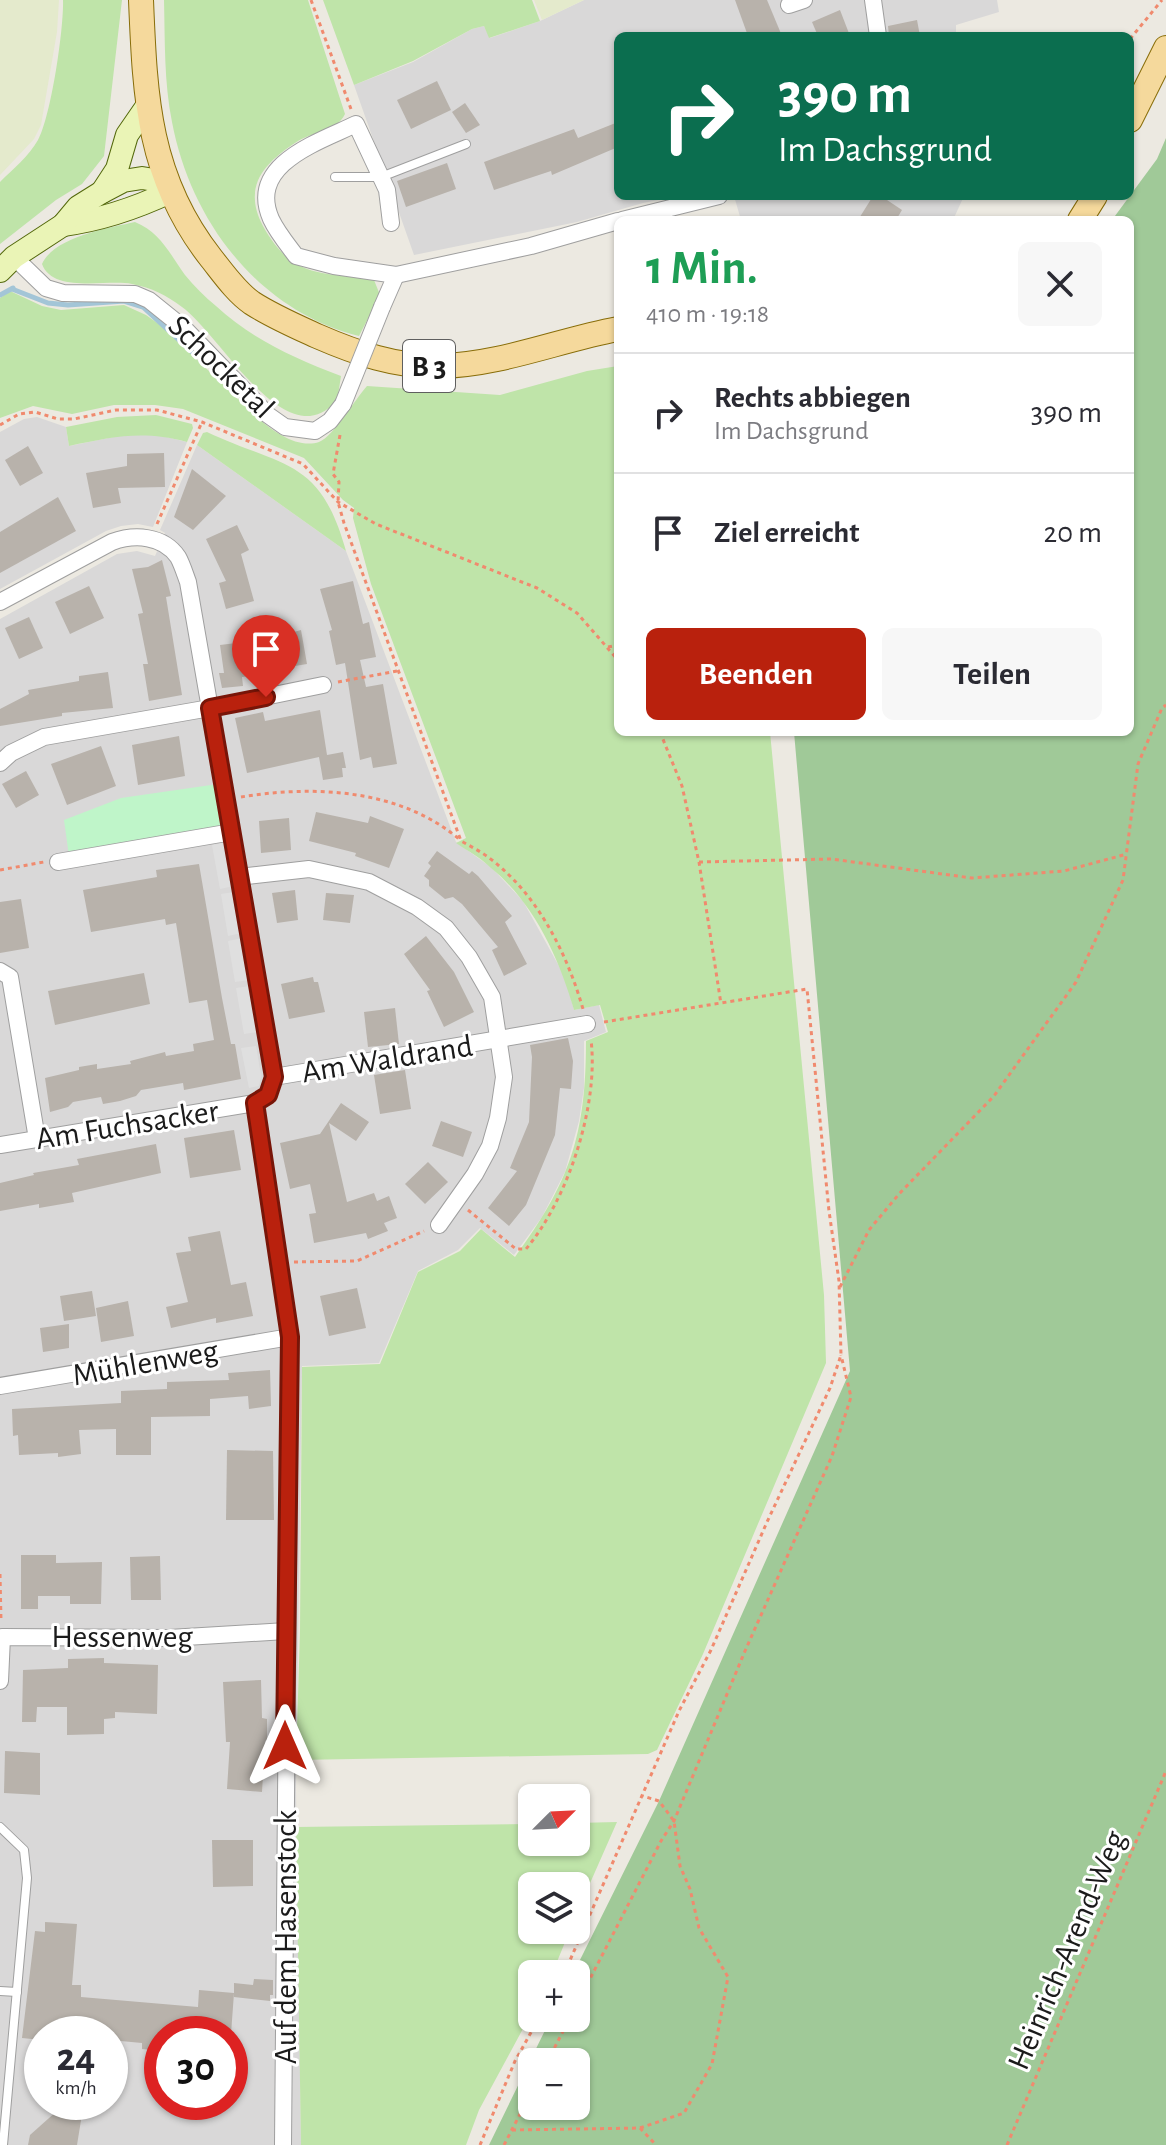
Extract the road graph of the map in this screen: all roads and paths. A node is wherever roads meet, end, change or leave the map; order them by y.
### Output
1 (141, 0) edge
2 (311, 0) edge
3 (873, 0) edge
4 (1162, 0) edge
5 (877, 32) edge
6 (1134, 34) edge
7 (1166, 48) edge
8 (147, 106) junction
9 (1134, 112) edge
10 (356, 124) junction
11 (466, 144) dead end
12 (335, 177) dead end
13 (381, 177) junction
14 (168, 187) junction
15 (102, 192) junction
16 (673, 202) edge
17 (632, 216) edge
18 (614, 222) edge
19 (391, 223) dead end
20 (63, 225) junction
21 (7, 264) edge
22 (396, 275) junction
23 (614, 330) edge
24 (343, 404) junction
25 (202, 422) junction
26 (0, 425) edge
27 (338, 502) junction
28 (151, 539) junction
29 (0, 602) edge
30 (614, 646) edge
31 (608, 647) junction
32 (614, 655) edge
33 (398, 670) junction
34 (323, 685) joint
35 (1166, 705) edge
36 (210, 708) junction
37 (662, 736) edge
38 (0, 763) edge
39 (227, 800) junction
40 (232, 832) junction
41 (461, 841) junction
42 (1127, 854) junction
43 (58, 862) joint
44 (699, 862) junction
45 (0, 870) edge
46 (239, 877) junction
47 (0, 971) edge
48 (721, 1004) junction
49 (587, 1024) junction
50 (500, 1039) junction
51 (274, 1077) junction
52 (255, 1103) junction
53 (37, 1139) junction
54 (0, 1145) edge
55 (456, 1200) junction
56 (439, 1225) joint
57 (278, 1262) junction
58 (839, 1291) junction
59 (290, 1337) junction
60 (841, 1355) junction
61 (0, 1386) edge
62 (0, 1574) edge
63 (286, 1631) junction
64 (2, 1637) junction
65 (0, 1681) edge
66 (1166, 1771) edge
67 (643, 1796) junction
68 (674, 1821) junction
69 (0, 1827) edge
70 (570, 1960) edge
71 (590, 1979) edge
72 (0, 1991) edge
73 (17, 1992) junction
74 (531, 2032) edge
75 (518, 2118) edge
76 (640, 2128) junction
77 (512, 2130) junction
78 (3, 2145) edge
79 (283, 2145) edge
80 (480, 2145) edge
81 (504, 2145) edge
82 (656, 2145) edge
83 (1007, 2145) edge

1 - 8 main road, B 3
2 - 10 path
3 - 5 street
4 - 6 path
7 - 9 main road
8 - 14 main road, B 3
8 - 15 street
10 - 13 street
10 - 22 street
11 - 13 lane
12 - 13 lane
13 - 19 street
14 - 15 street
14 - 20 street
14 - 23 main road, B 3
15 - 20 street
16 - 17 street
18 - 22 street
20 - 21 street
21 - 24 street, Schocketal
22 - 24 street, Schocketal, bridge
24 - 27 path
25 - 26 path
25 - 27 path
25 - 28 path
27 - 31 path
27 - 33 path
28 - 29 street
28 - 36 street
30 - 31 path
31 - 32 path
33 - 34 path
33 - 41 path
34 - 36 street
35 - 42 path
36 - 38 street
36 - 39 street
37 - 44 path
39 - 40 street
39 - 41 path
40 - 43 street
40 - 46 street
41 - 49 path
42 - 44 path
42 - 58 path
43 - 45 path
44 - 48 path
46 - 50 street, Am Waldrand
46 - 51 street
47 - 53 street
48 - 49 path
48 - 58 path
49 - 50 street, Am Waldrand
49 - 55 path
50 - 51 street, Am Waldrand
50 - 55 street, Am Waldrand
51 - 52 street
52 - 53 street, Am Fuchsacker
52 - 57 street, Auf dem Hasenstock
53 - 54 street, Am Fuchsacker
55 - 56 street, Am Waldrand
56 - 57 path
57 - 59 street, Auf dem Hasenstock
58 - 60 path
59 - 61 street, Mühlenweg
59 - 63 street, Auf dem Hasenstock
60 - 67 path
60 - 68 path
62 - 64 path
63 - 64 street, Hessenweg
63 - 79 street, Auf dem Hasenstock
64 - 65 street
66 - 83 path, Heinrich-Arend-Weg
67 - 68 path
67 - 70 path
68 - 71 path
68 - 76 path
69 - 73 lane
72 - 73 lane
73 - 78 lane
74 - 80 path
75 - 77 path
76 - 77 path
76 - 82 path
77 - 81 path

